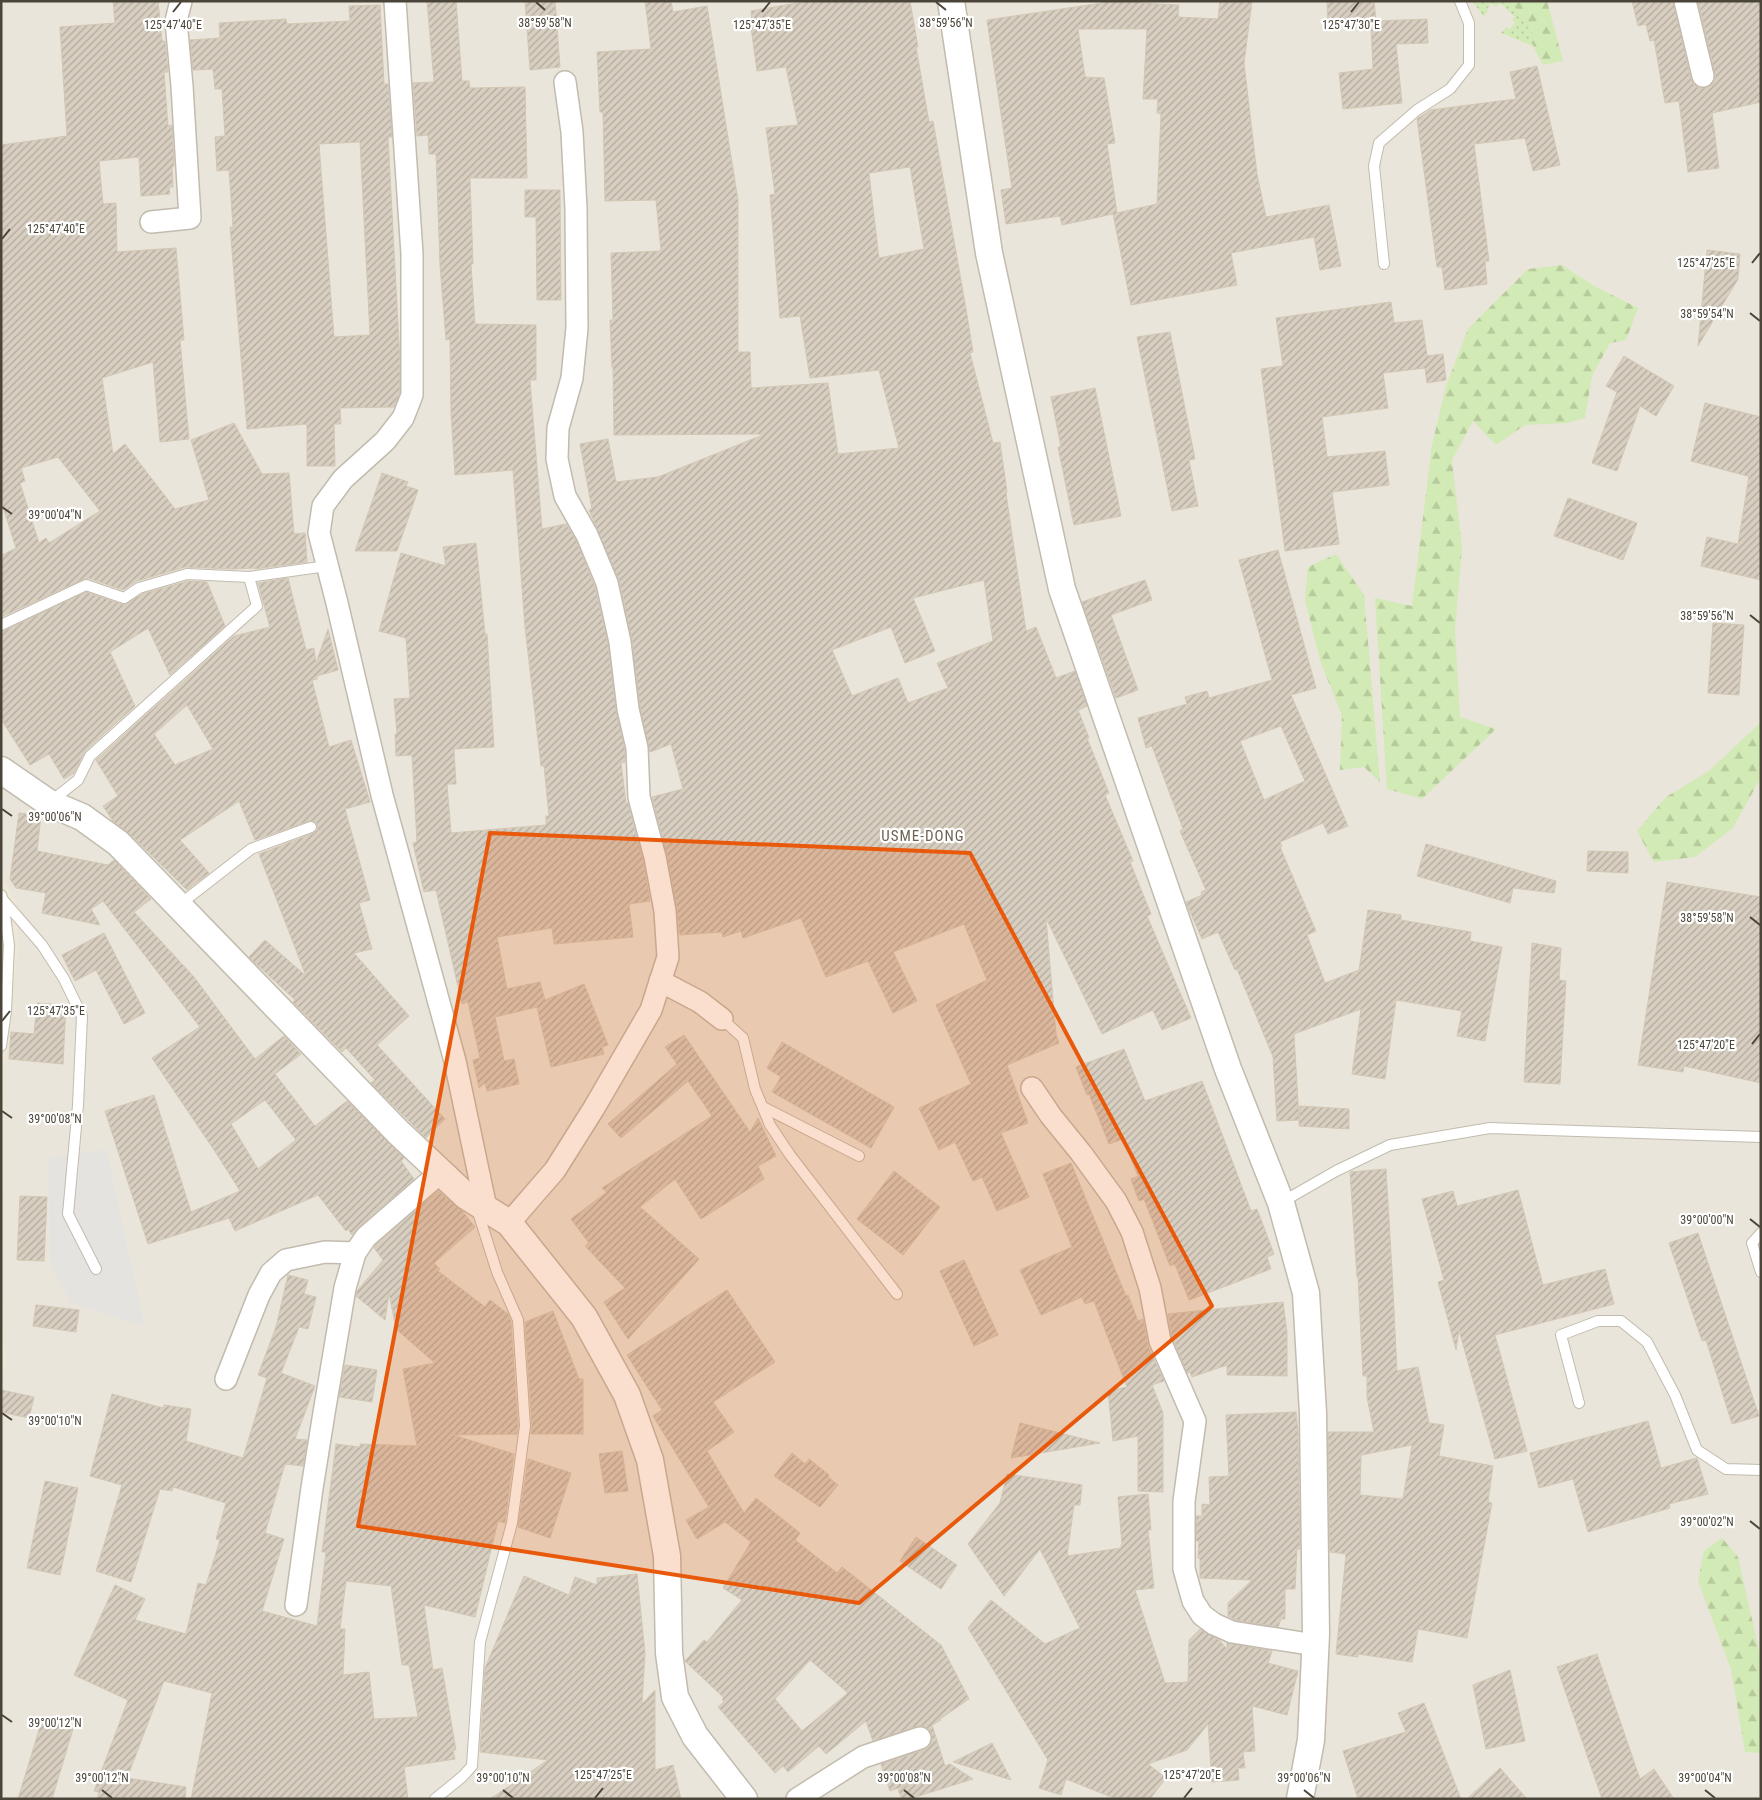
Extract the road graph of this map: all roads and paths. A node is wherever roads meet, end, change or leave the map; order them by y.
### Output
1 (182, 1) edge
2 (395, 1) edge
3 (951, 1) edge
4 (1460, 1) edge
5 (1685, 1) edge
6 (1703, 76) dead end
7 (566, 82) dead end
8 (151, 222) dead end
9 (1384, 264) dead end
10 (327, 566) junction
11 (249, 577) junction
12 (1, 625) edge
13 (1, 770) edge
14 (49, 803) junction
15 (311, 827) dead end
16 (2, 897) edge
17 (178, 906) junction
18 (660, 981) junction
19 (722, 1019) joint
20 (1, 1046) edge
21 (1032, 1088) dead end
22 (763, 1107) junction
23 (1761, 1137) edge
24 (859, 1156) dead end
25 (441, 1172) junction
26 (1281, 1203) junction
27 (480, 1205) junction
28 (509, 1223) junction
29 (1761, 1233) edge
30 (355, 1253) junction
31 (96, 1269) dead end
32 (1761, 1272) edge
33 (897, 1294) dead end
34 (226, 1379) dead end
35 (1579, 1403) dead end
36 (1761, 1470) edge
37 (296, 1605) dead end
38 (1315, 1644) junction
39 (920, 1738) dead end
40 (435, 1799) edge
41 (744, 1799) edge
42 (797, 1799) edge
43 (1300, 1799) edge

1 - 8 street
2 - 10 street
3 - 26 street
4 - 9 lane
5 - 6 street
7 - 18 street
10 - 11 lane
10 - 27 street
11 - 12 lane
11 - 14 lane
13 - 14 street
14 - 17 street
15 - 17 lane
16 - 20 lane
16 - 31 lane
17 - 25 street
18 - 19 street
18 - 28 street
19 - 22 lane
21 - 38 street
22 - 24 lane
22 - 33 lane
23 - 26 lane
25 - 27 street
25 - 30 street
26 - 38 street
27 - 28 street
27 - 40 lane
28 - 41 street
29 - 32 lane
30 - 34 street
30 - 37 street
35 - 36 lane
38 - 43 street
39 - 42 street

